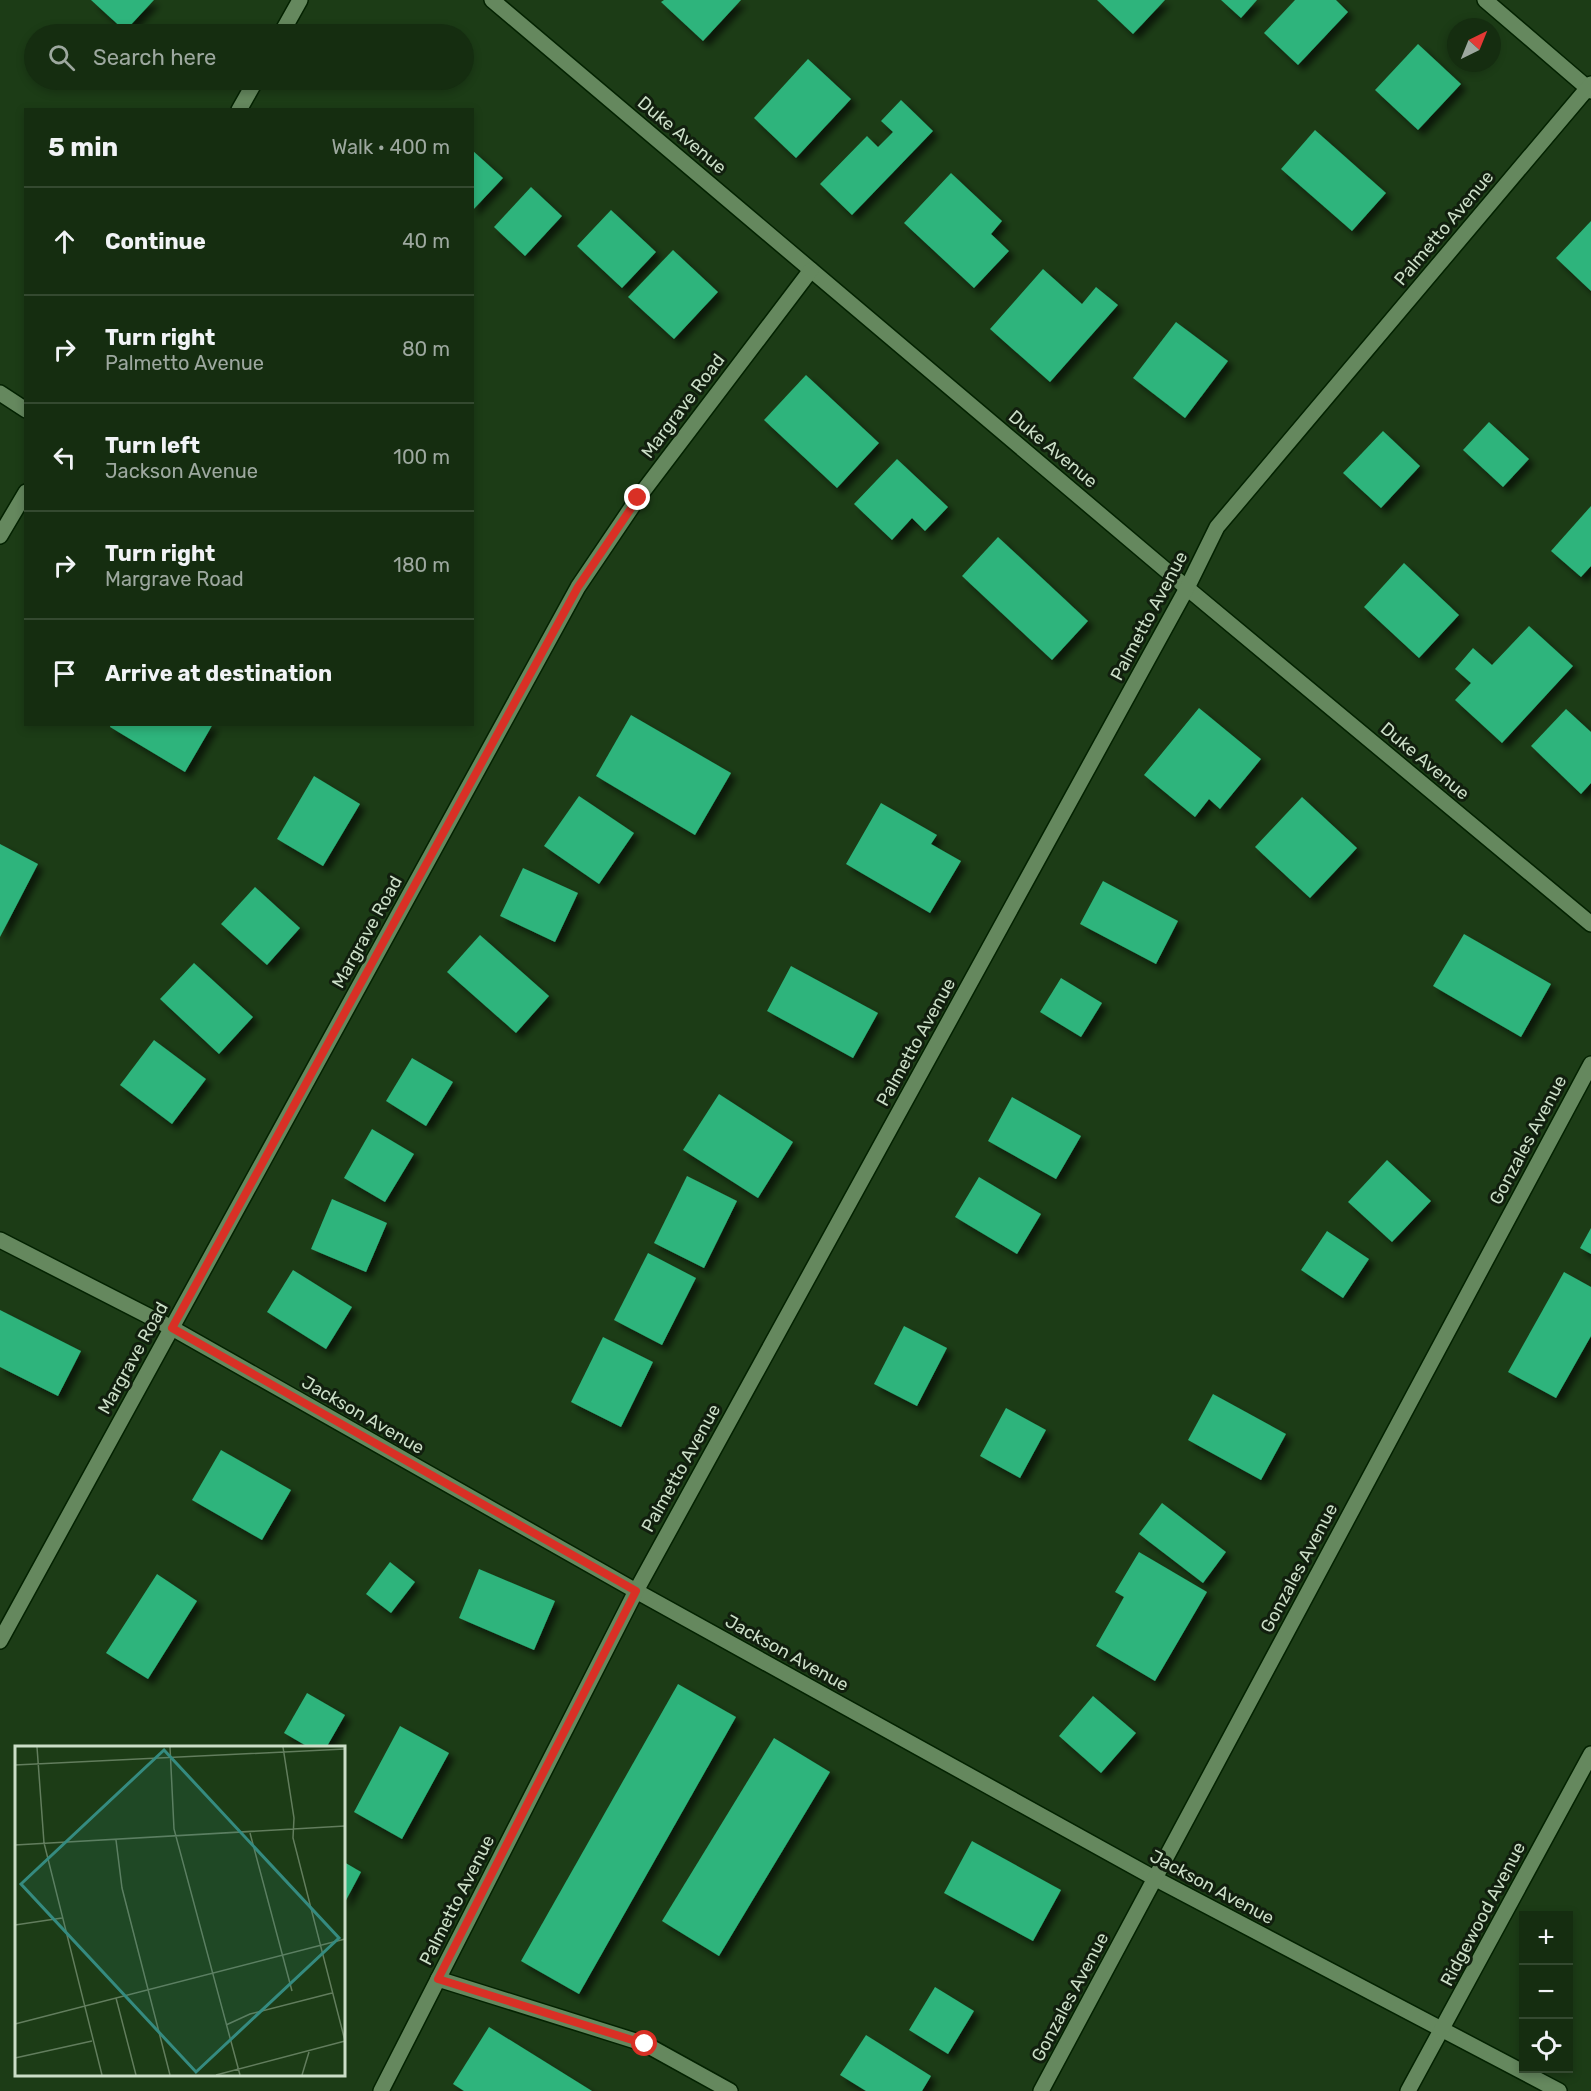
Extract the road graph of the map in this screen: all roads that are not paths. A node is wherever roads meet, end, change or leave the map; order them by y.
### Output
1 (300, 0) edge
2 (492, 0) edge
3 (1485, 0) edge
4 (287, 24) edge
5 (1590, 88) edge
6 (250, 90) edge
7 (240, 108) edge
8 (811, 270) junction
9 (0, 393) edge
10 (24, 409) edge
11 (24, 495) edge
12 (0, 536) edge
13 (1188, 588) junction
14 (1591, 924) edge
15 (1591, 1064) edge
16 (0, 1240) edge
17 (172, 1328) junction
18 (636, 1591) junction
19 (0, 1641) edge
20 (1591, 1754) edge
21 (1156, 1879) junction
22 (438, 1979) junction
23 (1442, 2031) junction
24 (381, 2091) edge
25 (730, 2091) edge
26 (1041, 2091) edge
27 (1408, 2091) edge
28 (1559, 2091) edge

1 - 4 street
2 - 8 street, Duke Avenue
3 - 5 street
5 - 13 street, Palmetto Avenue
6 - 7 street
8 - 13 street, Duke Avenue
8 - 17 street, Margrave Road
9 - 10 street
11 - 12 street
13 - 14 street, Duke Avenue
13 - 18 street, Palmetto Avenue
15 - 21 street, Gonzales Avenue
16 - 17 street, Jackson Avenue
17 - 18 street, Jackson Avenue
17 - 19 street, Margrave Road
18 - 21 street, Jackson Avenue
18 - 22 street, Palmetto Avenue
20 - 23 street, Ridgewood Avenue
21 - 23 street, Jackson Avenue
21 - 26 street, Gonzales Avenue
22 - 24 street, Palmetto Avenue
22 - 25 street
23 - 27 street, Ridgewood Avenue
23 - 28 street, Jackson Avenue

